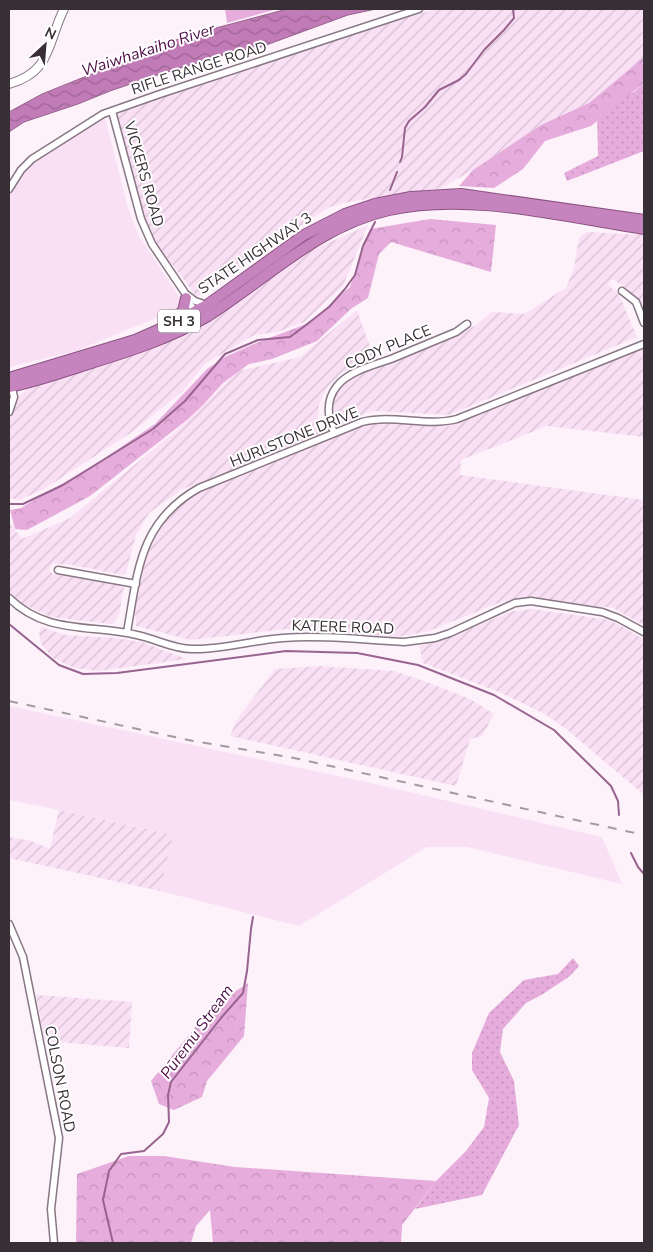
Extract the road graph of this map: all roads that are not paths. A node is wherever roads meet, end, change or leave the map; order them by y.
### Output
1 (64, 9) edge
2 (419, 9) edge
3 (9, 84) edge
4 (112, 111) junction
5 (9, 189) edge
6 (644, 220) edge
7 (644, 229) edge
8 (622, 291) dead end
9 (186, 296) junction
10 (207, 310) junction
11 (197, 311) junction
12 (644, 323) edge
13 (467, 324) dead end
14 (142, 337) junction
15 (644, 344) edge
16 (10, 382) edge
17 (9, 412) edge
18 (334, 433) junction
19 (58, 570) dead end
20 (136, 584) junction
21 (9, 598) edge
22 (127, 632) junction
23 (644, 632) edge
24 (9, 924) edge
25 (54, 1243) edge

1 - 3 street
2 - 4 street, RIFLE RANGE ROAD
4 - 5 street, RIFLE RANGE ROAD
4 - 9 street, VICKERS ROAD
6 - 10 highway, STATE HIGHWAY 3 / SH 3
7 - 10 highway, STATE HIGHWAY 3 / SH 3
8 - 12 street
9 - 10 street, VICKERS ROAD
9 - 11 street, VICKERS ROAD
9 - 14 highway
10 - 11 highway, STATE HIGHWAY 3 / SH 3
10 - 16 highway, STATE HIGHWAY 3 / SH 3
11 - 14 highway, STATE HIGHWAY 3 / SH 3
13 - 18 street, CODY PLACE
14 - 16 highway, STATE HIGHWAY 3 / SH 3
15 - 18 street, HURLSTONE DRIVE
16 - 17 street
18 - 20 street, HURLSTONE DRIVE
19 - 20 street
20 - 22 street, HURLSTONE DRIVE
21 - 22 street, KATERE ROAD
22 - 23 street, KATERE ROAD
24 - 25 street, COLSON ROAD

